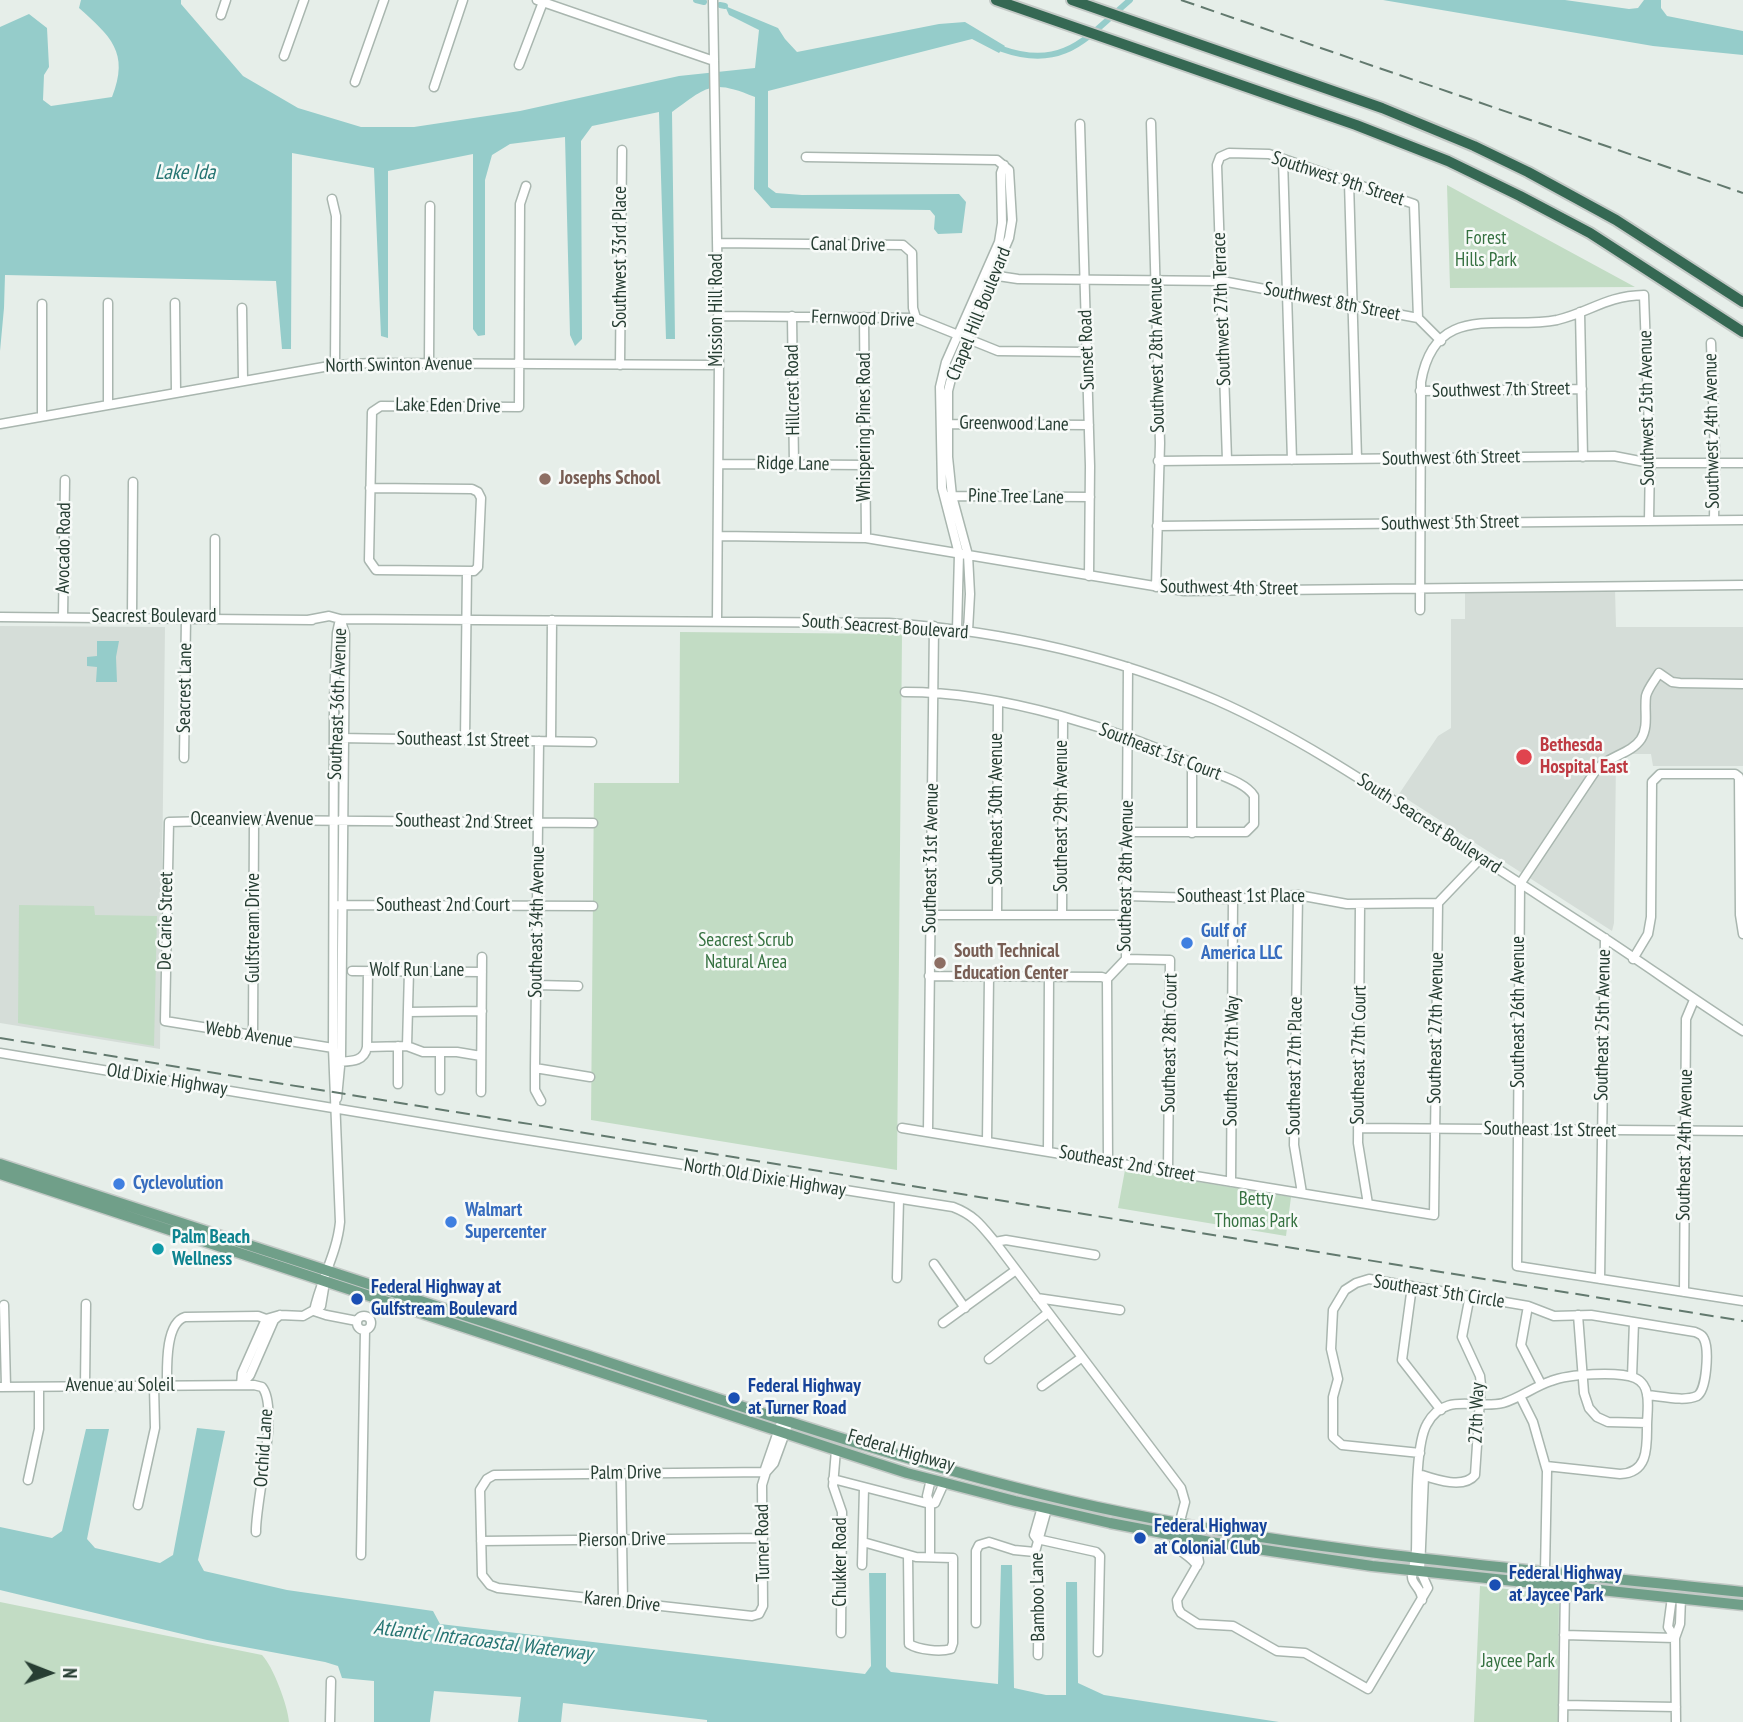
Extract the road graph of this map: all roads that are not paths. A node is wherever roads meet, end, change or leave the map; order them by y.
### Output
1 (226, 0) edge
2 (304, 0) edge
3 (384, 0) edge
4 (463, 0) edge
5 (713, 0) edge
6 (996, 0) edge
7 (1072, 0) edge
8 (540, 1) edge
9 (221, 15) dead end
10 (285, 56) dead end
11 (519, 65) dead end
12 (714, 66) junction
13 (355, 82) dead end
14 (434, 87) dead end
15 (1151, 123) dead end
16 (1080, 124) dead end
17 (622, 150) dead end
18 (806, 157) dead end
19 (1220, 157) joint
20 (1283, 159) junction
21 (1349, 182) junction
22 (526, 186) dead end
23 (332, 200) dead end
24 (430, 206) dead end
25 (717, 243) junction
26 (992, 271) junction
27 (1084, 280) junction
28 (1156, 281) junction
29 (1222, 281) junction
30 (1287, 293) junction
31 (1743, 302) edge
32 (108, 303) dead end
33 (175, 303) dead end
34 (42, 304) dead end
35 (1353, 306) junction
36 (242, 308) dead end
37 (1580, 312) junction
38 (718, 316) junction
39 (792, 316) junction
40 (864, 317) junction
41 (916, 318) junction
42 (1418, 318) junction
43 (1743, 332) edge
44 (962, 336) junction
45 (1441, 341) junction
46 (1711, 343) dead end
47 (1087, 352) junction
48 (429, 363) junction
49 (718, 363) junction
50 (520, 364) junction
51 (335, 365) junction
52 (620, 365) junction
53 (243, 380) junction
54 (1582, 389) junction
55 (1420, 391) junction
56 (176, 392) junction
57 (108, 404) junction
58 (42, 416) junction
59 (0, 424) edge
60 (944, 424) junction
61 (1089, 425) junction
62 (1583, 457) junction
63 (1421, 458) junction
64 (1357, 459) junction
65 (1227, 460) junction
66 (1292, 460) junction
67 (1158, 461) junction
68 (1650, 463) junction
69 (1714, 463) junction
70 (1743, 463) edge
71 (719, 464) junction
72 (794, 464) junction
73 (867, 465) junction
74 (65, 480) dead end
75 (133, 482) dead end
76 (370, 488) junction
77 (947, 496) junction
78 (1090, 497) junction
79 (1714, 520) junction
80 (1743, 520) edge
81 (1649, 521) junction
82 (1420, 523) junction
83 (1157, 526) junction
84 (718, 536) junction
85 (866, 538) junction
86 (215, 539) dead end
87 (963, 554) junction
88 (467, 570) junction
89 (1089, 576) junction
90 (1743, 585) edge
91 (1156, 587) junction
92 (1420, 588) junction
93 (1420, 610) dead end
94 (0, 617) edge
95 (63, 617) junction
96 (132, 617) junction
97 (186, 618) junction
98 (215, 618) junction
99 (340, 619) junction
100 (466, 619) junction
101 (552, 620) junction
102 (717, 621) junction
103 (934, 626) junction
104 (957, 630) junction
105 (968, 631) junction
106 (1128, 667) junction
107 (1743, 684) edge
108 (905, 692) dead end
109 (933, 693) junction
110 (998, 703) junction
111 (1063, 717) junction
112 (1128, 737) junction
113 (340, 738) junction
114 (465, 740) junction
115 (539, 741) junction
116 (551, 741) junction
117 (592, 741) dead end
118 (184, 758) dead end
119 (1192, 762) junction
120 (254, 820) junction
121 (339, 820) junction
122 (169, 822) joint
123 (538, 823) junction
124 (593, 823) dead end
125 (1127, 832) junction
126 (1192, 833) junction
127 (1481, 858) junction
128 (1520, 884) junction
129 (1298, 895) junction
130 (1126, 897) junction
131 (1233, 899) junction
132 (1438, 903) junction
133 (338, 905) junction
134 (1360, 905) junction
135 (537, 906) junction
136 (593, 906) dead end
137 (931, 915) junction
138 (997, 915) junction
139 (1062, 915) junction
140 (1126, 915) junction
141 (1743, 933) edge
142 (1605, 938) junction
143 (482, 957) dead end
144 (1126, 959) junction
145 (1633, 959) junction
146 (352, 971) dead end
147 (369, 971) junction
148 (409, 971) junction
149 (482, 972) junction
150 (929, 976) junction
151 (989, 977) junction
152 (1049, 977) junction
153 (1107, 979) junction
154 (536, 985) junction
155 (578, 986) dead end
156 (1694, 1000) junction
157 (482, 1011) junction
158 (408, 1012) junction
159 (165, 1021) joint
160 (1743, 1031) edge
161 (253, 1036) junction
162 (403, 1046) junction
163 (367, 1047) junction
164 (440, 1052) junction
165 (0, 1053) edge
166 (481, 1056) junction
167 (336, 1057) junction
168 (535, 1068) junction
169 (590, 1077) dead end
170 (398, 1084) dead end
171 (440, 1090) dead end
172 (481, 1092) dead end
173 (541, 1101) dead end
174 (334, 1108) junction
175 (902, 1128) dead end
176 (1358, 1128) junction
177 (1435, 1129) junction
178 (1518, 1130) junction
179 (1601, 1131) junction
180 (1685, 1131) junction
181 (1743, 1131) edge
182 (928, 1132) junction
183 (987, 1141) junction
184 (1048, 1151) junction
185 (1108, 1161) junction
186 (0, 1164) edge
187 (1168, 1171) junction
188 (0, 1174) edge
189 (1231, 1182) junction
190 (1301, 1194) junction
191 (899, 1199) junction
192 (1368, 1205) junction
193 (145, 1212) junction
194 (1434, 1215) joint
195 (130, 1217) junction
196 (171, 1220) junction
197 (147, 1223) junction
198 (995, 1242) junction
199 (1095, 1255) dead end
200 (934, 1264) dead end
201 (1016, 1270) junction
202 (326, 1277) junction
203 (897, 1278) dead end
204 (1600, 1279) junction
205 (1412, 1286) junction
206 (1684, 1292) junction
207 (1470, 1296) junction
208 (1037, 1298) junction
209 (1743, 1301) edge
210 (86, 1304) dead end
211 (4, 1305) dead end
212 (1528, 1306) junction
213 (965, 1308) junction
214 (1120, 1310) dead end
215 (314, 1311) junction
216 (1048, 1313) junction
217 (280, 1315) junction
218 (1578, 1315) junction
219 (265, 1319) junction
220 (1634, 1322) junction
221 (489, 1323) junction
222 (943, 1324) dead end
223 (467, 1330) junction
224 (491, 1338) junction
225 (554, 1345) junction
226 (551, 1357) junction
227 (1081, 1358) junction
228 (989, 1359) dead end
229 (642, 1373) junction
230 (1583, 1374) junction
231 (1632, 1377) junction
232 (1541, 1384) junction
233 (241, 1385) junction
234 (85, 1386) junction
235 (154, 1386) junction
236 (167, 1386) junction
237 (1042, 1386) dead end
238 (3, 1387) edge
239 (39, 1387) junction
240 (1647, 1395) junction
241 (1520, 1396) junction
242 (1480, 1404) junction
243 (1441, 1410) junction
244 (786, 1421) junction
245 (1647, 1423) junction
246 (781, 1432) junction
247 (835, 1450) junction
248 (1420, 1453) junction
249 (1546, 1466) junction
250 (766, 1472) junction
251 (621, 1474) junction
252 (1422, 1475) junction
253 (833, 1479) junction
254 (931, 1479) junction
255 (28, 1480) dead end
256 (944, 1483) junction
257 (864, 1488) junction
258 (1038, 1493) junction
259 (1065, 1500) junction
260 (1015, 1501) junction
261 (138, 1504) dead end
262 (930, 1504) junction
263 (1045, 1508) junction
264 (1179, 1524) junction
265 (256, 1532) dead end
266 (1177, 1536) junction
267 (763, 1538) junction
268 (1037, 1539) junction
269 (622, 1540) junction
270 (481, 1541) junction
271 (863, 1542) junction
272 (1035, 1552) junction
273 (361, 1555) dead end
274 (908, 1555) junction
275 (930, 1557) junction
276 (1419, 1557) junction
277 (862, 1565) dead end
278 (1417, 1570) junction
279 (1545, 1571) junction
280 (1605, 1577) junction
281 (1488, 1578) junction
282 (1543, 1584) junction
283 (1564, 1586) junction
284 (1691, 1586) junction
285 (1743, 1592) edge
286 (1676, 1598) junction
287 (623, 1602) junction
288 (1743, 1605) edge
289 (759, 1614) joint
290 (976, 1623) dead end
291 (841, 1633) dead end
292 (1564, 1635) junction
293 (1675, 1638) junction
294 (1098, 1652) dead end
295 (1038, 1655) dead end
296 (331, 1681) dead end
297 (1563, 1705) junction
298 (1676, 1707) junction
299 (330, 1722) edge
300 (1563, 1722) edge
301 (1676, 1722) edge

1 - 9 street
2 - 10 street
3 - 13 street
4 - 14 street
5 - 12 street, Mission Hill Road
6 - 43 highway
7 - 31 highway
8 - 11 street
8 - 12 street
12 - 25 street, Mission Hill Road
15 - 28 street, Southwest 28th Avenue
16 - 27 street, Sunset Road
17 - 52 street, Southwest 33rd Place
18 - 26 street, Chapel Hill Boulevard
19 - 20 street, Southwest 9th Street
19 - 29 street, Southwest 27th Terrace
20 - 21 street, Southwest 9th Street
20 - 30 street
21 - 35 street
21 - 42 street, Southwest 9th Street
22 - 50 street
23 - 51 street
24 - 48 street
25 - 38 street, Mission Hill Road
25 - 41 street, Canal Drive
26 - 27 street, Southwest 8th Street
26 - 44 street, Chapel Hill Boulevard
27 - 28 street, Southwest 8th Street
27 - 47 street, Sunset Road
28 - 29 street, Southwest 8th Street
28 - 67 street, Southwest 28th Avenue
29 - 30 street, Southwest 8th Street
29 - 65 street, Southwest 27th Terrace
30 - 35 street, Southwest 8th Street
30 - 66 street
32 - 57 street
33 - 56 street
34 - 58 street
35 - 42 street, Southwest 8th Street
35 - 64 street
36 - 53 street
37 - 45 street
37 - 54 street
37 - 68 street, Southwest 25th Avenue
38 - 39 street, Fernwood Drive
38 - 49 street, Mission Hill Road
39 - 40 street, Fernwood Drive
39 - 72 street, Hillcrest Road
40 - 41 street, Fernwood Drive
40 - 73 street, Whispering Pines Road
41 - 44 street, Fernwood Drive
42 - 45 street, Southwest 8th Street
44 - 47 street, Fernwood Drive
44 - 60 street, Chapel Hill Boulevard
45 - 55 street
46 - 69 street, Southwest 24th Avenue
47 - 61 street, Sunset Road
48 - 50 street, North Swinton Avenue
48 - 51 street, North Swinton Avenue
49 - 52 street, North Swinton Avenue
49 - 71 street, Mission Hill Road
50 - 52 street, North Swinton Avenue
50 - 76 street, Lake Eden Drive
51 - 53 street, North Swinton Avenue
53 - 56 street, North Swinton Avenue
54 - 55 street, Southwest 7th Street
54 - 62 street
55 - 63 street
56 - 57 street, North Swinton Avenue
57 - 58 street, North Swinton Avenue
58 - 59 street, North Swinton Avenue
60 - 61 street, Greenwood Lane
60 - 77 street, Chapel Hill Boulevard
61 - 78 street, Sunset Road
62 - 63 street, Southwest 6th Street
62 - 68 street, Southwest 6th Street
63 - 64 street, Southwest 6th Street
63 - 82 street
64 - 66 street, Southwest 6th Street
65 - 66 street, Southwest 6th Street
65 - 67 street, Southwest 6th Street
67 - 83 street, Southwest 28th Avenue
68 - 69 street, Southwest 6th Street
68 - 81 street, Southwest 25th Avenue
69 - 70 street, Southwest 6th Street
69 - 79 street, Southwest 24th Avenue
71 - 72 street, Ridge Lane
71 - 84 street, Mission Hill Road
72 - 73 street, Ridge Lane
73 - 85 street, Whispering Pines Road
74 - 95 street, Avocado Road
75 - 96 street
76 - 88 street, Lake Eden Drive
76 - 88 street
77 - 78 street, Pine Tree Lane
77 - 87 street, Chapel Hill Boulevard
78 - 89 street, Sunset Road
79 - 80 street, Southwest 5th Street
79 - 81 street, Southwest 5th Street
81 - 82 street, Southwest 5th Street
82 - 83 street, Southwest 5th Street
82 - 92 street
83 - 91 street, Southwest 28th Avenue
84 - 85 street, Southwest 4th Street
84 - 102 street, Mission Hill Road
85 - 87 street, Southwest 4th Street
86 - 98 street
87 - 89 street, Southwest 4th Street
87 - 104 street, Chapel Hill Boulevard
87 - 105 street, Chapel Hill Boulevard
88 - 100 street
89 - 91 street, Southwest 4th Street
90 - 92 street, Southwest 4th Street
91 - 92 street, Southwest 4th Street
92 - 93 street
94 - 95 street, Seacrest Boulevard
95 - 96 street, Seacrest Boulevard
96 - 97 street, Seacrest Boulevard
97 - 98 street, Seacrest Boulevard
97 - 118 street, Seacrest Lane
98 - 99 street, Seacrest Boulevard
99 - 100 street, South Seacrest Boulevard
99 - 113 street, Southeast 36th Avenue
100 - 101 street, South Seacrest Boulevard
100 - 114 street
101 - 102 street, South Seacrest Boulevard
101 - 116 street
102 - 103 street, South Seacrest Boulevard
103 - 104 street, South Seacrest Boulevard
103 - 109 street, Southeast 31st Avenue
104 - 105 street, South Seacrest Boulevard
105 - 106 street, South Seacrest Boulevard
106 - 112 street, Southeast 28th Avenue
106 - 127 street, South Seacrest Boulevard
107 - 128 street
108 - 109 street, Southeast 1st Court
109 - 110 street, Southeast 1st Court
109 - 137 street, Southeast 31st Avenue
110 - 111 street, Southeast 1st Court
110 - 138 street, Southeast 30th Avenue
111 - 112 street, Southeast 1st Court
111 - 139 street, Southeast 29th Avenue
112 - 119 street, Southeast 1st Court
112 - 125 street, Southeast 28th Avenue
113 - 114 street, Southeast 1st Street
113 - 121 street, Southeast 36th Avenue
114 - 115 street, Southeast 1st Street
115 - 116 street, Southeast 1st Street
115 - 123 street, Southeast 34th Avenue
116 - 117 street, Southeast 1st Street
119 - 126 street
119 - 126 street, Southeast 1st Court
120 - 121 street, Oceanview Avenue
120 - 122 street, Oceanview Avenue
120 - 161 street, Gulfstream Drive
121 - 123 street, Southeast 2nd Street
121 - 133 street, Southeast 36th Avenue
122 - 159 street, De Carie Street
123 - 124 street, Southeast 2nd Street
123 - 135 street, Southeast 34th Avenue
125 - 126 street, Southeast 1st Court
125 - 130 street, Southeast 28th Avenue
127 - 128 street, South Seacrest Boulevard
127 - 132 street
128 - 142 street, South Seacrest Boulevard
128 - 178 street, Southeast 26th Avenue
129 - 131 street, Southeast 1st Place
129 - 134 street, Southeast 1st Place
129 - 190 street, Southeast 27th Place
130 - 131 street, Southeast 1st Place
130 - 140 street, Southeast 28th Avenue
131 - 189 street, Southeast 27th Way
132 - 134 street, Southeast 1st Place
132 - 177 street, Southeast 27th Avenue
133 - 135 street, Southeast 2nd Court
133 - 167 street, Southeast 36th Avenue
134 - 176 street, Southeast 27th Court
135 - 136 street, Southeast 2nd Court
135 - 154 street, Southeast 34th Avenue
137 - 138 street
137 - 150 street, Southeast 31st Avenue
138 - 139 street
139 - 140 street
140 - 144 street, Southeast 28th Avenue
141 - 145 street
142 - 145 street, South Seacrest Boulevard
142 - 179 street, Southeast 25th Avenue
143 - 149 street
144 - 153 street, Southeast 28th Avenue
144 - 187 street, Southeast 28th Court
145 - 156 street, South Seacrest Boulevard
146 - 147 street, Wolf Run Lane
147 - 148 street, Wolf Run Lane
147 - 163 street
148 - 149 street, Wolf Run Lane
148 - 158 street
149 - 157 street
150 - 151 street
150 - 182 street, Southeast 31st Avenue
151 - 152 street
151 - 183 street
152 - 153 street
152 - 184 street
153 - 185 street, Southeast 28th Avenue
154 - 155 street
154 - 168 street, Southeast 34th Avenue
156 - 160 street, South Seacrest Boulevard
156 - 180 street, Southeast 24th Avenue
157 - 158 street
157 - 166 street
158 - 162 street
159 - 161 street, Webb Avenue
161 - 167 street, Webb Avenue
162 - 163 street
162 - 164 street
162 - 170 street
163 - 167 street
164 - 166 street
164 - 171 street
165 - 174 street, Old Dixie Highway
166 - 172 street
167 - 174 street, Southeast 36th Avenue
168 - 169 street
168 - 173 street, Southeast 34th Avenue
174 - 191 street, North Old Dixie Highway
174 - 202 street, Southeast 36th Avenue
175 - 182 street, Southeast 2nd Street
176 - 177 street, Southeast 1st Street
176 - 192 street, Southeast 27th Court
177 - 178 street, Southeast 1st Street
177 - 194 street, Southeast 27th Avenue
178 - 179 street, Southeast 1st Street
178 - 204 street, Southeast 26th Avenue
179 - 180 street, Southeast 1st Street
179 - 204 street, Southeast 25th Avenue
180 - 181 street, Southeast 1st Street
180 - 206 street, Southeast 24th Avenue
182 - 183 street, Southeast 2nd Street
183 - 184 street, Southeast 2nd Street
184 - 185 street, Southeast 2nd Street
185 - 187 street, Southeast 2nd Street
186 - 193 main road, Federal Highway
187 - 189 street, Southeast 2nd Street
188 - 195 main road, Federal Highway
189 - 190 street, Southeast 2nd Street
190 - 192 street, Southeast 2nd Street
191 - 198 street, North Old Dixie Highway
191 - 203 street
192 - 194 street, Southeast 2nd Street
193 - 195 main road
193 - 196 main road, Federal Highway
195 - 197 main road, Federal Highway
196 - 197 main road
196 - 202 main road, Federal Highway
197 - 202 main road, Federal Highway
198 - 199 street
198 - 201 street, North Old Dixie Highway
200 - 213 street
201 - 208 street, North Old Dixie Highway
201 - 213 street
202 - 215 street, Southeast 36th Avenue
202 - 221 main road, Federal Highway
202 - 223 main road, Federal Highway
204 - 206 street
205 - 207 street, Southeast 5th Circle
205 - 243 street
205 - 248 street, Southeast 5th Circle
206 - 209 street
207 - 212 street, Southeast 5th Circle
207 - 242 street, 27th Way
208 - 214 street
208 - 216 street, North Old Dixie Highway
210 - 234 street
211 - 238 street
212 - 218 street, Southeast 5th Circle
212 - 232 street, Southeast 5th Circle
213 - 222 street
215 - 217 street
215 - 273 street
216 - 227 street, North Old Dixie Highway
216 - 228 street
217 - 219 street
217 - 233 street
218 - 220 street, Southeast 5th Circle
218 - 230 street
219 - 233 street
219 - 236 street
220 - 231 street
220 - 240 street, Southeast 5th Circle
221 - 223 main road
221 - 225 main road, Federal Highway
223 - 224 main road, Federal Highway
224 - 225 main road
224 - 226 main road, Federal Highway
225 - 229 main road, Federal Highway
226 - 229 main road
226 - 246 main road, Federal Highway
227 - 237 street
227 - 264 street, North Old Dixie Highway
229 - 244 main road, Federal Highway
230 - 231 street
230 - 232 street
230 - 245 street
231 - 240 street
232 - 241 street
233 - 236 street, Avenue au Soleil
233 - 265 street, Orchid Lane
234 - 235 street, Avenue au Soleil
234 - 239 street, Avenue au Soleil
235 - 236 street, Avenue au Soleil
235 - 261 street
238 - 239 street, Avenue au Soleil
239 - 255 street
240 - 245 street
241 - 242 street
241 - 249 street
242 - 243 street
242 - 252 street, 27th Way
243 - 248 street
244 - 246 street, Turner Road
244 - 258 main road, Federal Highway
245 - 249 street
246 - 247 main road, Federal Highway
246 - 250 street, Turner Road
247 - 253 street, Chukker Road
247 - 254 main road, Federal Highway
248 - 252 street
249 - 279 street
250 - 251 street, Palm Drive
250 - 267 street, Turner Road
251 - 269 street
251 - 270 street, Palm Drive
252 - 276 street
253 - 257 street
253 - 291 street, Chukker Road
254 - 256 main road, Federal Highway
254 - 262 street
256 - 260 main road, Federal Highway
256 - 262 street
257 - 262 street
257 - 271 street
258 - 259 main road, Federal Highway
258 - 260 main road
259 - 263 main road
259 - 264 main road, Federal Highway
260 - 263 main road, Federal Highway
262 - 275 street
263 - 266 main road, Federal Highway
263 - 268 street, Bamboo Lane
264 - 266 street
264 - 276 main road, Federal Highway
266 - 278 main road, Federal Highway
266 - 278 street
267 - 269 street, Pierson Drive
267 - 289 street, Turner Road
268 - 272 street, Bamboo Lane
268 - 294 street
269 - 270 street, Pierson Drive
269 - 287 street
270 - 287 street, Karen Drive
271 - 274 street
271 - 277 street
272 - 290 street
272 - 295 street, Bamboo Lane
274 - 275 street
274 - 275 street
276 - 278 street
276 - 279 main road, Federal Highway
278 - 281 main road, Federal Highway
279 - 280 main road, Federal Highway
279 - 281 main road
280 - 282 main road
280 - 284 main road, Federal Highway
281 - 282 main road, Federal Highway
282 - 283 main road, Federal Highway
283 - 286 main road, Federal Highway
283 - 292 street
284 - 285 main road, Federal Highway
284 - 286 main road
286 - 288 main road, Federal Highway
286 - 293 street
287 - 289 street, Karen Drive
292 - 293 street
292 - 297 street
293 - 298 street
296 - 299 street
297 - 298 street
297 - 300 street
298 - 301 street

